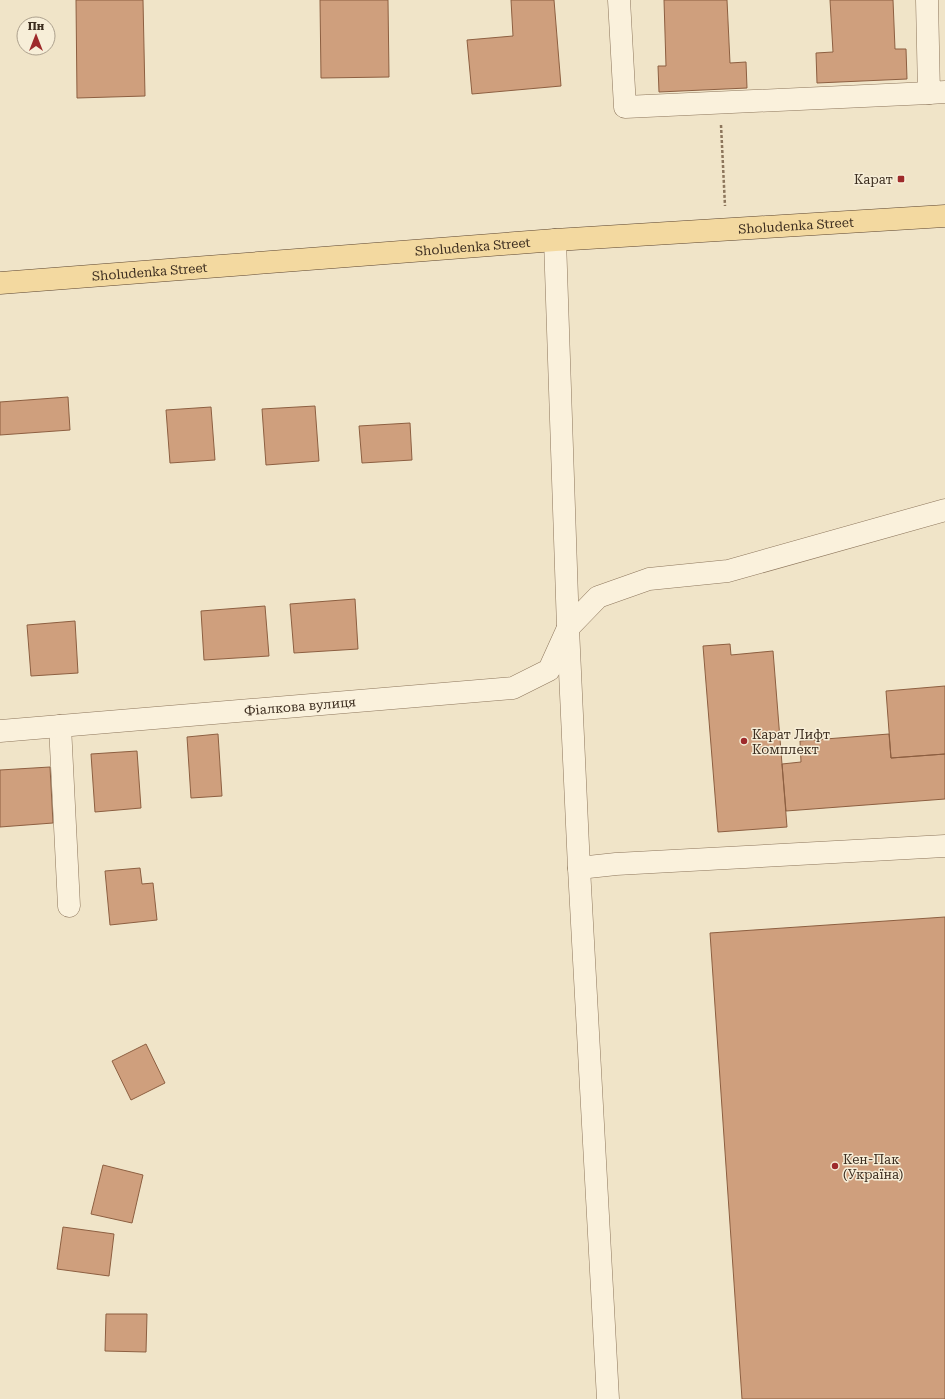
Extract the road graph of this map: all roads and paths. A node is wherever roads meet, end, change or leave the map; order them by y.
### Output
1 (619, 0) edge
2 (927, 0) edge
3 (937, 93) edge
4 (720, 103) junction
5 (945, 216) edge
6 (726, 230) junction
7 (555, 240) junction
8 (0, 283) edge
9 (945, 510) edge
10 (568, 628) junction
11 (60, 726) junction
12 (0, 731) edge
13 (945, 846) edge
14 (579, 868) junction
15 (69, 906) dead end
16 (608, 1399) edge

1 - 4 street
2 - 3 street
3 - 4 street
4 - 6 path
5 - 6 main road, Sholudenka Street
6 - 7 main road, Sholudenka Street
7 - 8 main road, Sholudenka Street
7 - 10 street
9 - 10 street
10 - 11 street, Фіалкова вулиця
10 - 14 street
11 - 12 street, Фіалкова вулиця
11 - 15 street
13 - 14 street
14 - 16 street

